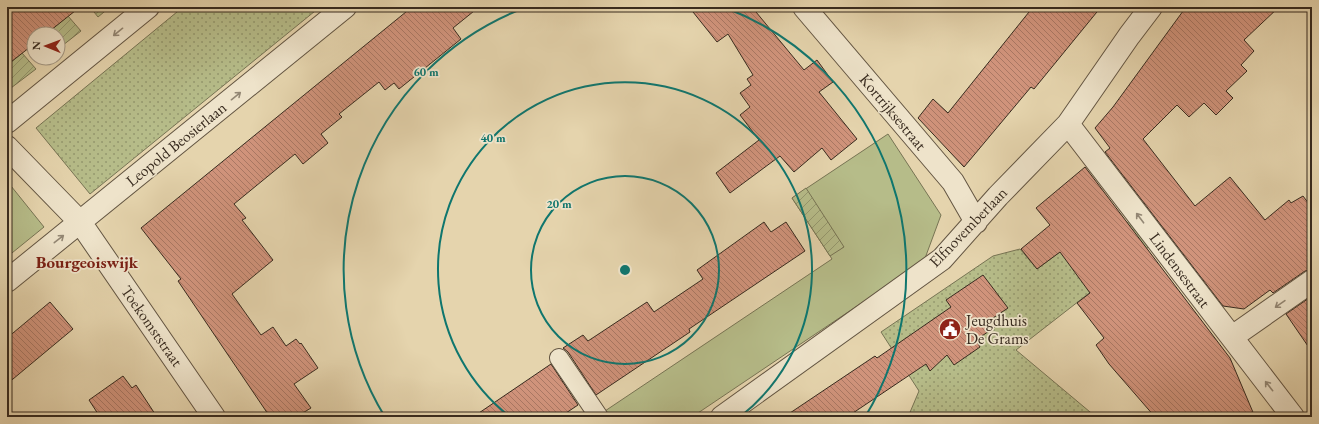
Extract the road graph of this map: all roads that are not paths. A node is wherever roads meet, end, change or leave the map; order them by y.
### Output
1 (148, 7) edge
2 (345, 7) edge
3 (804, 7) edge
4 (1151, 7) edge
5 (7, 122) edge
6 (1068, 124) junction
7 (7, 147) edge
8 (80, 222) junction
9 (976, 222) junction
10 (7, 281) edge
11 (1312, 281) edge
12 (1232, 337) junction
13 (560, 358) dead end
14 (214, 417) edge
15 (599, 417) edge
16 (722, 417) edge
17 (1293, 417) edge

1 -> 5 street
8 -> 2 street, Leopold Beosierlaan
3 - 9 street, Kortrijksestraat
4 - 6 street, Elfnovemberlaan
6 - 9 street, Elfnovemberlaan
12 -> 6 street, Lindensestraat
7 - 8 street, Toekomststraat
10 -> 8 street, Leopold Beosierlaan
8 - 14 street, Toekomststraat
9 - 16 street, Elfnovemberlaan
11 -> 12 street
17 -> 12 street, Lindensestraat
13 - 15 lane

